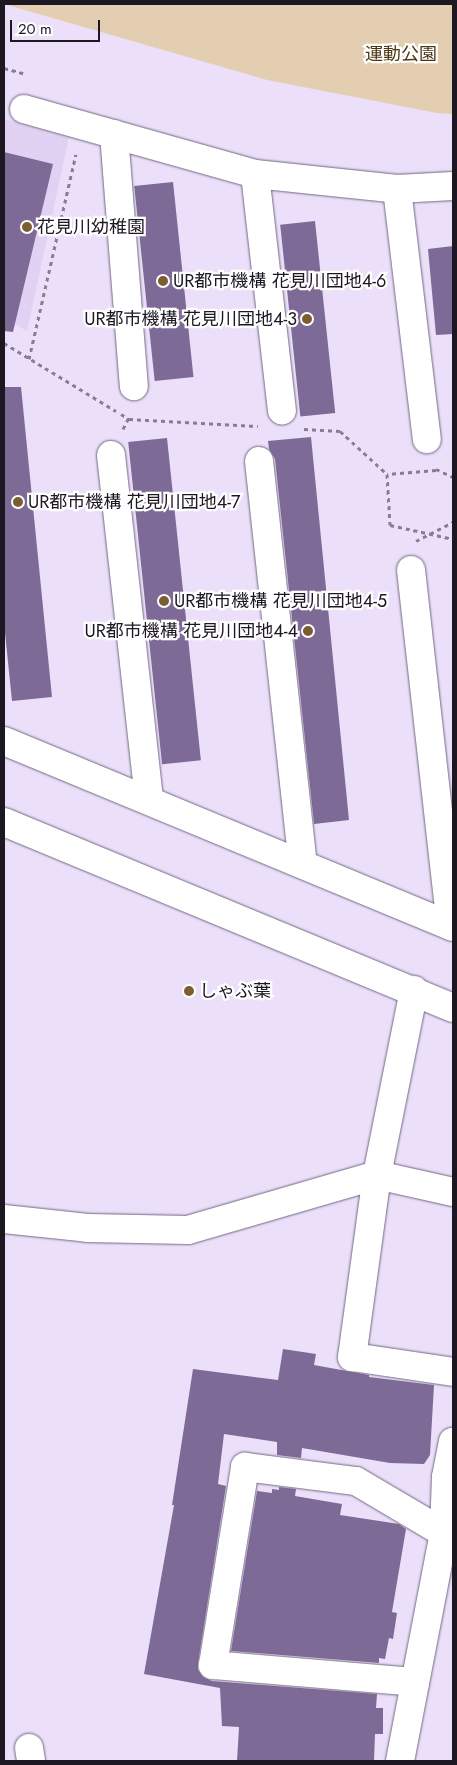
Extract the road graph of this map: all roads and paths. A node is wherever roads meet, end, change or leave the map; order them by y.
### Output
1 (4, 68) edge
2 (23, 73) dead end
3 (24, 109) dead end
4 (83, 125) junction
5 (114, 134) junction
6 (255, 174) junction
7 (453, 186) edge
8 (397, 189) junction
9 (4, 343) edge
10 (29, 358) junction
11 (134, 386) dead end
12 (273, 418) joint
13 (302, 429) dead end
14 (427, 439) dead end
15 (111, 455) dead end
16 (259, 461) dead end
17 (436, 470) dead end
18 (387, 474) junction
19 (453, 522) edge
20 (427, 535) junction
21 (453, 539) edge
22 (411, 570) joint
23 (4, 741) edge
24 (149, 801) junction
25 (4, 822) edge
26 (303, 865) junction
27 (452, 926) edge
28 (414, 990) junction
29 (453, 1008) edge
30 (378, 1175) junction
31 (453, 1192) edge
32 (4, 1219) edge
33 (453, 1372) edge
34 (453, 1442) edge
35 (448, 1533) edge
36 (415, 1682) junction
37 (400, 1761) edge

1 - 2 path
3 - 4 street
4 - 5 street
4 - 10 path
5 - 6 street
5 - 11 street
6 - 8 street
6 - 12 street
7 - 8 street
8 - 14 street
9 - 10 path
10 - 12 path
13 - 18 path
15 - 24 street
16 - 26 street
17 - 18 path
18 - 20 path
19 - 20 path
20 - 21 path
20 - 22 path
22 - 27 street
23 - 24 street
24 - 26 street
25 - 28 street
26 - 27 street
28 - 29 street
28 - 30 street
30 - 31 street
30 - 32 street
30 - 33 street
34 - 35 street
35 - 36 street
35 - 36 street
36 - 37 street

